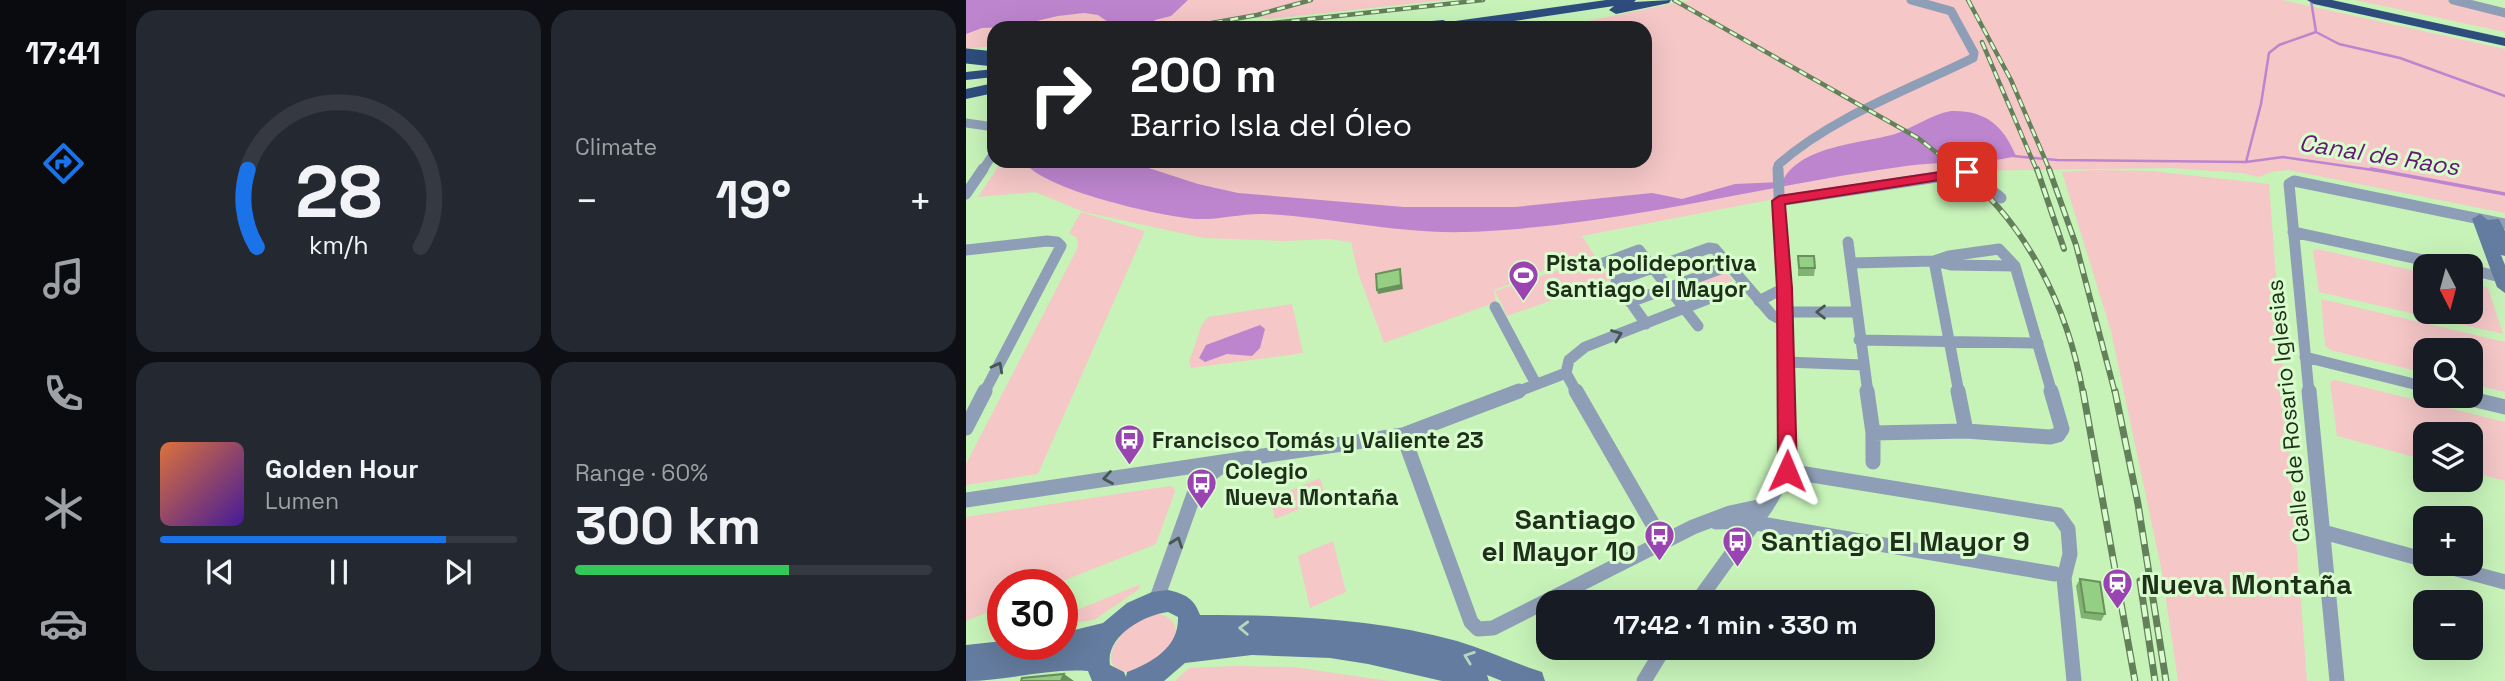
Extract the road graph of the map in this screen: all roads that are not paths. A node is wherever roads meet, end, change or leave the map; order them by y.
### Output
1 (1629, 0) edge
2 (1664, 0) edge
3 (1911, 0) edge
4 (2314, 0) edge
5 (2342, 0) edge
6 (2453, 0) edge
7 (1553, 13) junction
8 (2505, 13) edge
9 (1470, 21) edge
10 (1488, 21) edge
11 (1547, 21) edge
12 (2505, 36) edge
13 (2505, 42) edge
14 (966, 56) edge
15 (987, 58) edge
16 (987, 74) edge
17 (966, 76) edge
18 (987, 82) edge
19 (966, 84) edge
20 (987, 90) edge
21 (966, 94) edge
22 (966, 123) edge
23 (987, 126) edge
24 (987, 163) edge
25 (1778, 181) joint
26 (966, 194) edge
27 (2289, 194) junction
28 (1779, 198) junction
29 (2001, 198) dead end
30 (2494, 225) edge
31 (2293, 232) junction
32 (1848, 242) dead end
33 (966, 250) edge
34 (2505, 251) edge
35 (2413, 258) edge
36 (1934, 261) junction
37 (1852, 262) junction
38 (1728, 266) junction
39 (1653, 268) junction
40 (2483, 274) edge
41 (1616, 281) junction
42 (2504, 281) edge
43 (1744, 285) junction
44 (1669, 288) junction
45 (1784, 288) junction
46 (1759, 301) junction
47 (1630, 302) junction
48 (1495, 307) dead end
49 (1685, 309) junction
50 (1857, 312) junction
51 (1785, 317) junction
52 (1646, 324) junction
53 (1698, 326) dead end
54 (1859, 341) junction
55 (1950, 341) junction
56 (2038, 343) junction
57 (2305, 357) junction
58 (1786, 362) junction
59 (1863, 365) junction
60 (1566, 373) junction
61 (1536, 384) junction
62 (2413, 384) edge
63 (2483, 402) edge
64 (2505, 407) edge
65 (966, 428) edge
66 (1966, 431) junction
67 (1873, 433) junction
68 (1403, 435) junction
69 (1237, 458) junction
70 (1872, 462) dead end
71 (1176, 468) junction
72 (1787, 471) junction
73 (1198, 483) junction
74 (966, 500) edge
75 (1767, 505) junction
76 (1708, 522) junction
77 (1726, 522) junction
78 (1755, 524) junction
79 (2323, 532) junction
80 (1663, 542) junction
81 (1734, 550) junction
82 (2413, 556) edge
83 (2055, 574) dead end
84 (2483, 576) edge
85 (2505, 582) edge
86 (1706, 590) edge
87 (1156, 601) junction
88 (1191, 626) junction
89 (1107, 633) junction
90 (1179, 652) junction
91 (966, 657) edge
92 (1097, 660) junction
93 (1657, 660) edge
94 (966, 672) edge
95 (1115, 681) edge
96 (1136, 681) edge
97 (1477, 681) edge
98 (1533, 681) edge
99 (1644, 681) edge
100 (2074, 681) edge
101 (2337, 681) edge

1 - 7 highway
2 - 11 highway
3 - 25 street
4 - 13 highway
5 - 12 highway
6 - 8 street
7 - 9 highway
7 - 10 highway
14 - 15 highway, bridge
16 - 17 highway
18 - 19 highway
20 - 21 highway
22 - 23 street
24 - 26 street
25 - 28 street
27 - 30 street
27 - 30 street, Calle de Rosario Iglesias
27 - 31 street, Calle de Rosario Iglesias
28 - 29 street
28 - 45 street
30 - 34 main road
30 - 42 main road
31 - 35 street
31 - 57 street, Calle de Rosario Iglesias
32 - 37 street
65 -> 33 street
36 - 37 street
36 - 55 street
36 - 56 street
37 - 50 street
38 - 39 street
38 - 43 street
38 - 44 street
39 - 41 street
39 - 41 street
39 - 44 street
40 - 42 street
41 - 47 street
43 - 46 street
43 - 49 street
44 - 47 street
44 - 49 street
45 - 46 street
45 - 51 street
46 - 51 street
47 - 52 street
48 - 61 street
49 - 52 street
49 - 53 street
50 -> 51 street
50 - 54 street
51 - 58 street
60 -> 52 street
54 - 55 street
54 - 59 street
55 - 56 street
55 - 66 street
56 - 66 street
57 - 62 street
57 - 79 street, Calle de Rosario Iglesias
58 - 59 street
58 - 72 street
59 - 67 street
60 - 61 street
60 - 80 street
61 - 68 street
63 - 64 street
66 - 67 street
67 - 70 street
68 - 69 street
68 - 80 street
69 - 71 street
69 - 73 street
71 - 73 street
71 -> 74 street
72 - 75 street
72 - 100 street
87 -> 73 street
75 - 76 street
75 - 78 street
76 - 77 street
76 - 80 street
77 - 78 street
77 - 81 street
78 - 81 street
78 - 83 street
79 - 82 street
79 - 101 street, Calle de Rosario Iglesias
81 - 86 street
84 - 85 street
87 - 88 main road
87 - 89 main road
88 - 90 main road
98 -> 88 main road
89 - 91 main road
89 - 92 main road
90 - 96 main road
90 - 97 main road
92 - 94 main road
92 - 95 main road
93 - 99 street

